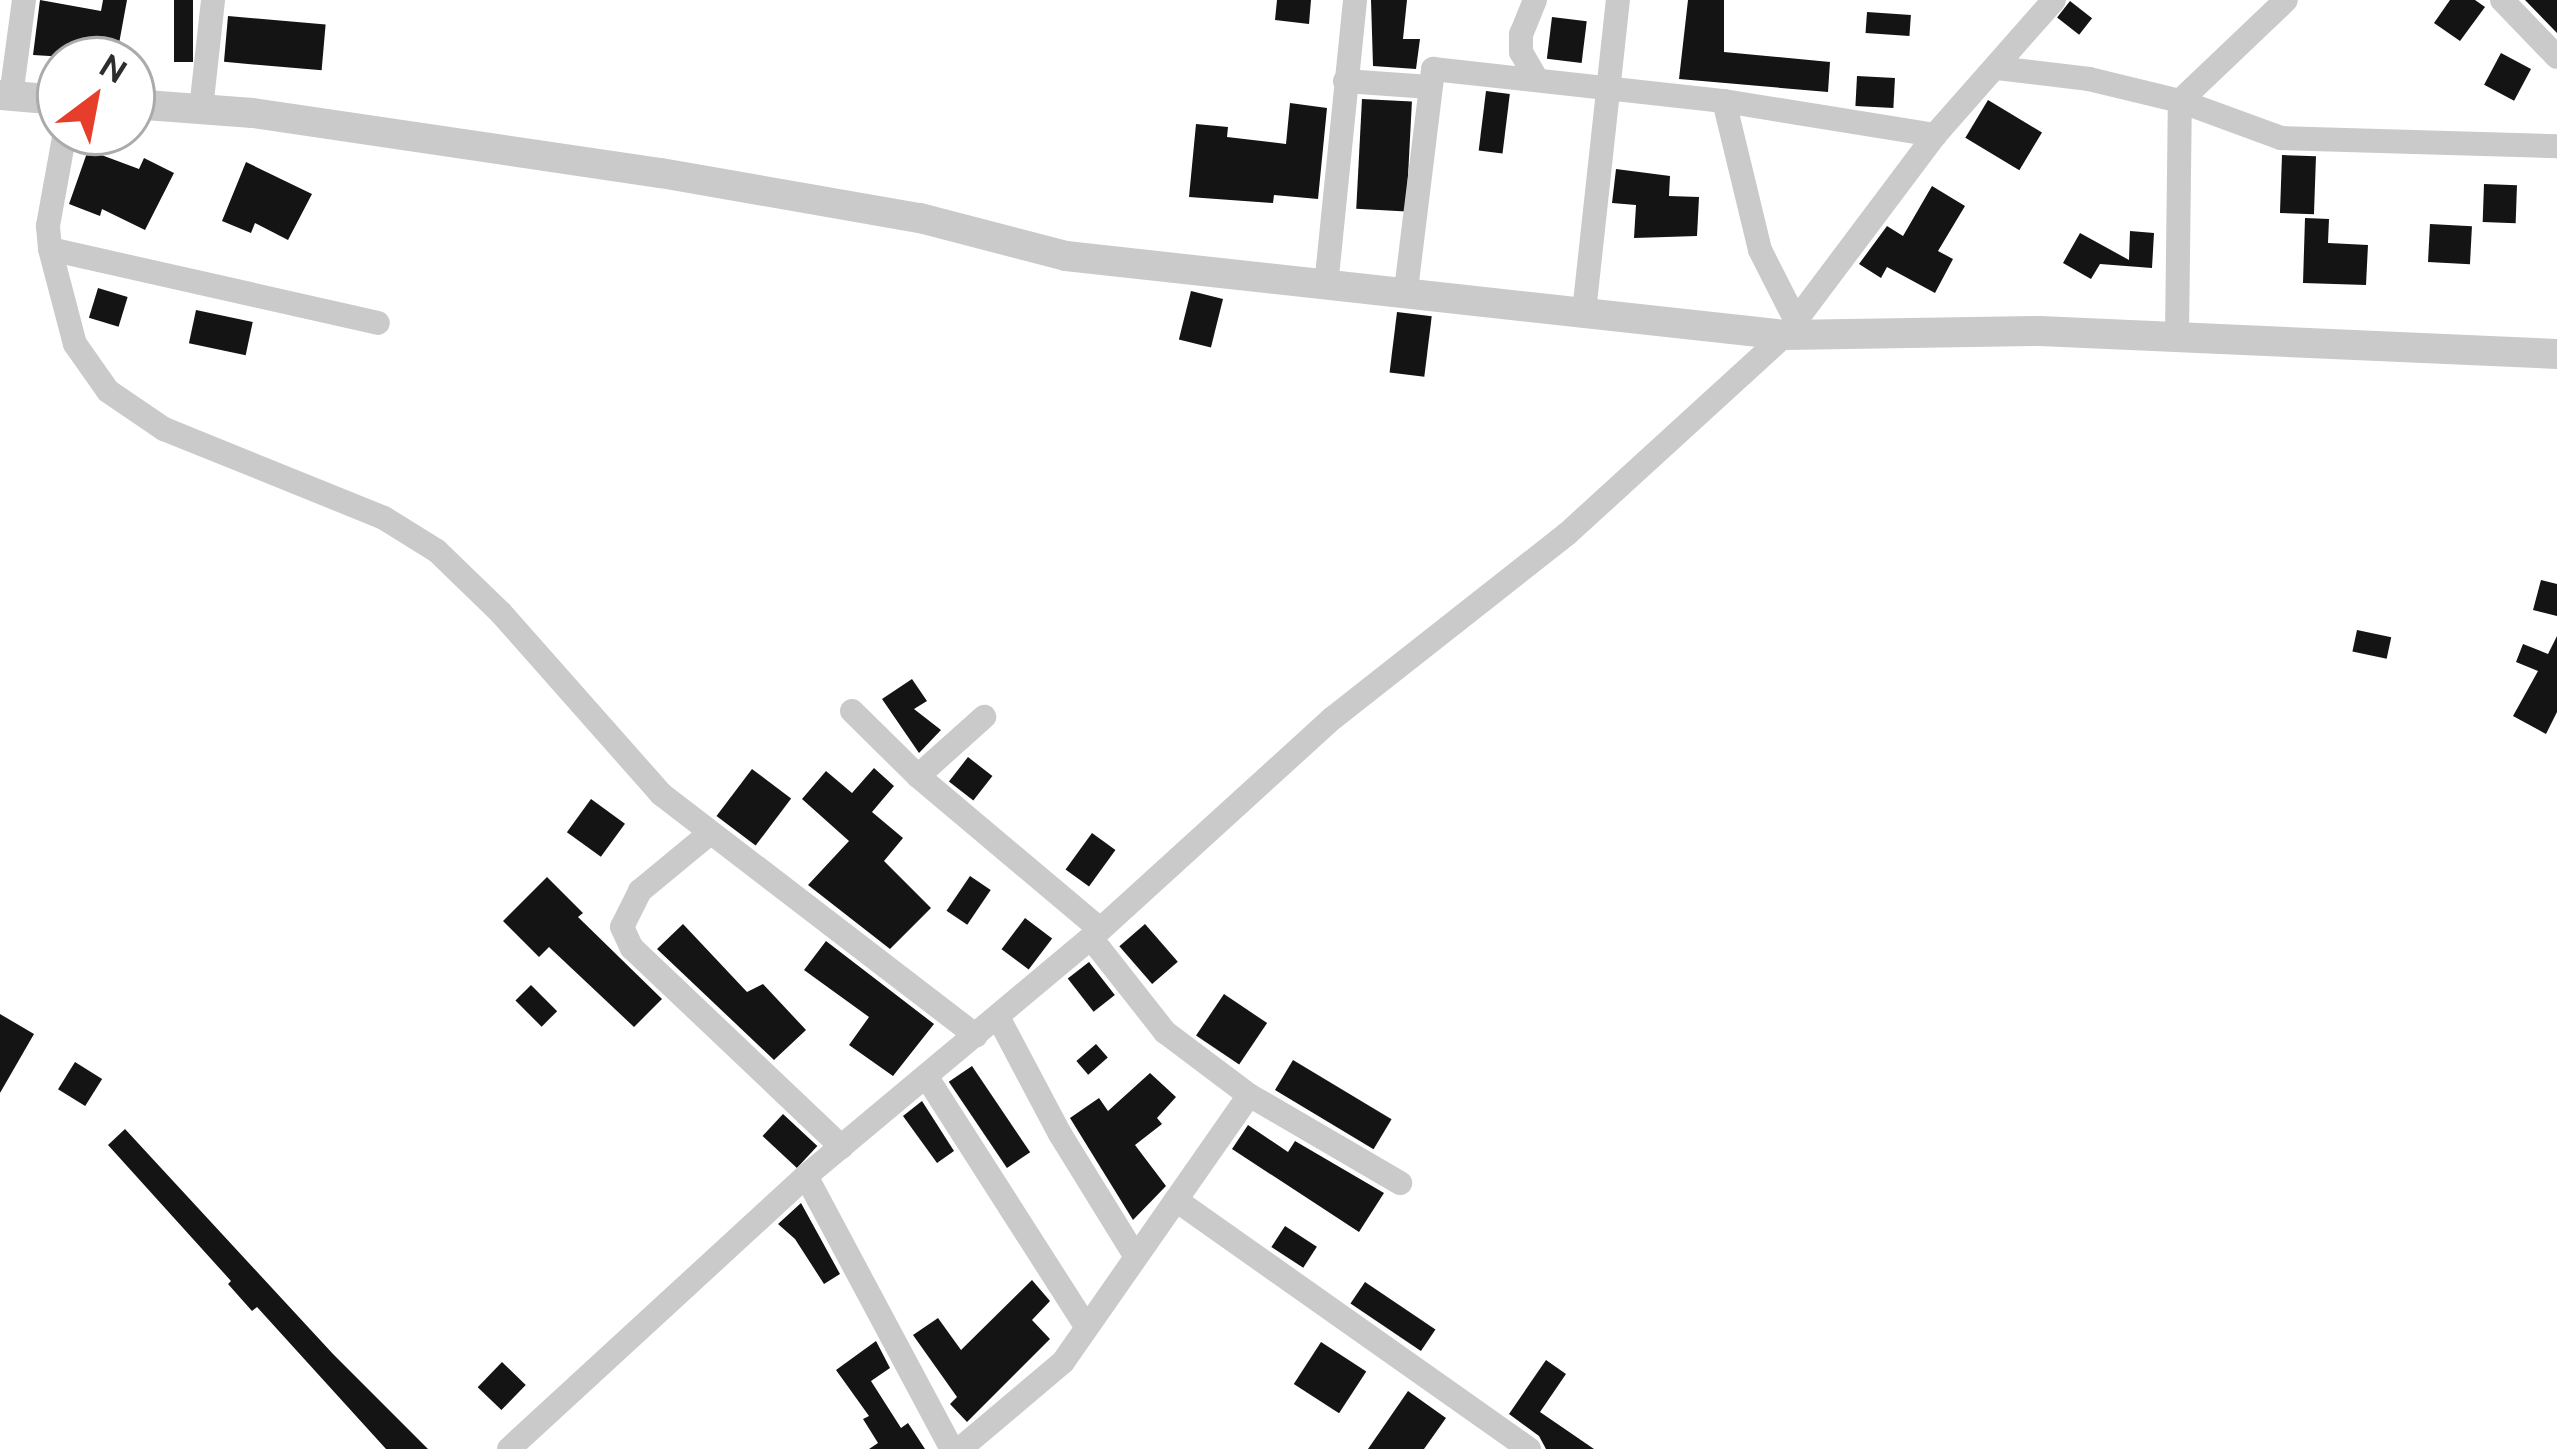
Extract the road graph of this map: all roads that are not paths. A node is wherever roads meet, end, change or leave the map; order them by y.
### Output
1 (24, 0) edge
2 (214, 0) edge
3 (1355, 0) edge
4 (1535, 0) edge
5 (1618, 0) edge
6 (2054, 0) edge
7 (2286, 0) edge
8 (2501, 0) edge
9 (2557, 57) edge
10 (1997, 68) junction
11 (1536, 78) junction
12 (1345, 81) junction
13 (1430, 86) junction
14 (1607, 88) junction
15 (5, 95) edge
16 (36, 98) edge
17 (1724, 101) junction
18 (2180, 101) junction
19 (156, 106) edge
20 (201, 109) junction
21 (1935, 135) junction
22 (2557, 146) edge
23 (61, 156) edge
24 (50, 249) junction
25 (1326, 286) junction
26 (1406, 290) junction
27 (1584, 312) junction
28 (379, 323) dead end
29 (1790, 328) junction
30 (2177, 336) junction
31 (2557, 354) edge
32 (852, 712) dead end
33 (984, 717) dead end
34 (918, 776) junction
35 (710, 832) junction
36 (1095, 933) junction
37 (998, 1017) junction
38 (976, 1036) junction
39 (926, 1076) junction
40 (1250, 1095) junction
41 (842, 1147) junction
42 (806, 1176) junction
43 (1400, 1184) dead end
44 (1176, 1200) junction
45 (1135, 1254) junction
46 (1086, 1326) junction
47 (509, 1449) edge
48 (956, 1449) edge
49 (1529, 1449) edge

1 - 15 street
2 - 20 street
3 - 12 street
4 - 11 street
5 - 14 street
6 - 10 street
7 - 18 street
8 - 9 street
10 - 18 street
10 - 21 street
11 - 13 street
11 - 14 street
12 - 13 street
12 - 25 street
13 - 26 street
14 - 17 street
14 - 27 street
15 - 16 street
17 - 21 street
17 - 29 street
18 - 22 street
18 - 30 street
19 - 20 street
20 - 25 street
21 - 29 street
23 - 24 street
24 - 28 street
24 - 35 street
25 - 26 street
26 - 27 street
27 - 29 street
29 - 30 street
29 - 36 street
30 - 31 street
32 - 34 street
33 - 34 street
34 - 36 street
35 - 38 street
35 - 41 street
36 - 37 street
36 - 40 street
37 - 38 street
37 - 45 street
38 - 39 street
39 - 41 street
39 - 46 street
40 - 43 street
40 - 44 street
41 - 42 street
42 - 47 street
42 - 48 street
44 - 45 street
44 - 49 street
45 - 46 street
46 - 48 street

